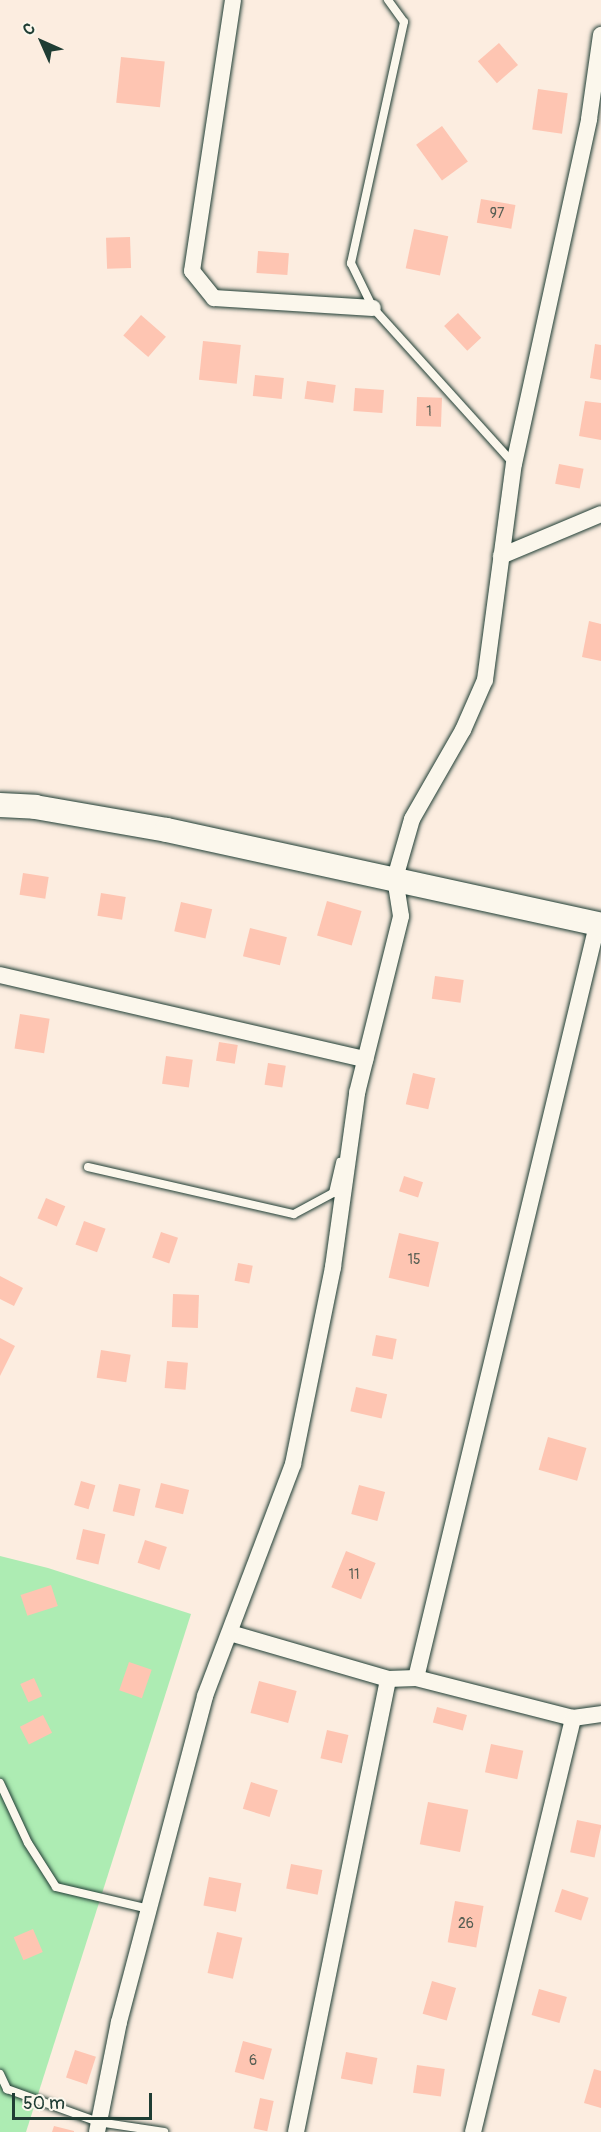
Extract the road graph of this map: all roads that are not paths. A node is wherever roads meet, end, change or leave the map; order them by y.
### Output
1 (233, 0) edge
2 (388, 0) edge
3 (601, 35) edge
4 (373, 308) junction
5 (514, 464) junction
6 (601, 514) edge
7 (501, 556) junction
8 (0, 805) edge
9 (395, 878) junction
10 (599, 925) edge
11 (0, 975) edge
12 (365, 1059) junction
13 (357, 1093) junction
14 (88, 1167) dead end
15 (230, 1633) junction
16 (416, 1678) junction
17 (388, 1679) junction
18 (601, 1714) edge
19 (573, 1718) junction
20 (0, 1783) edge
21 (149, 1909) junction
22 (0, 2074) edge
23 (97, 2127) edge
24 (164, 2132) edge
25 (296, 2132) edge
26 (473, 2132) edge

1 - 4 street
2 - 4 lane
3 - 5 street
4 - 5 lane
5 - 7 street
6 - 7 street
7 - 9 street
8 - 9 street
9 - 10 street
9 - 12 street
10 - 16 street
11 - 12 street
12 - 13 street
13 - 14 lane
13 - 15 street
15 - 17 street
15 - 21 street
16 - 17 street
16 - 19 street
17 - 25 street
18 - 19 street
19 - 26 street
20 - 21 lane
21 - 23 street
22 - 23 lane
23 - 24 lane

